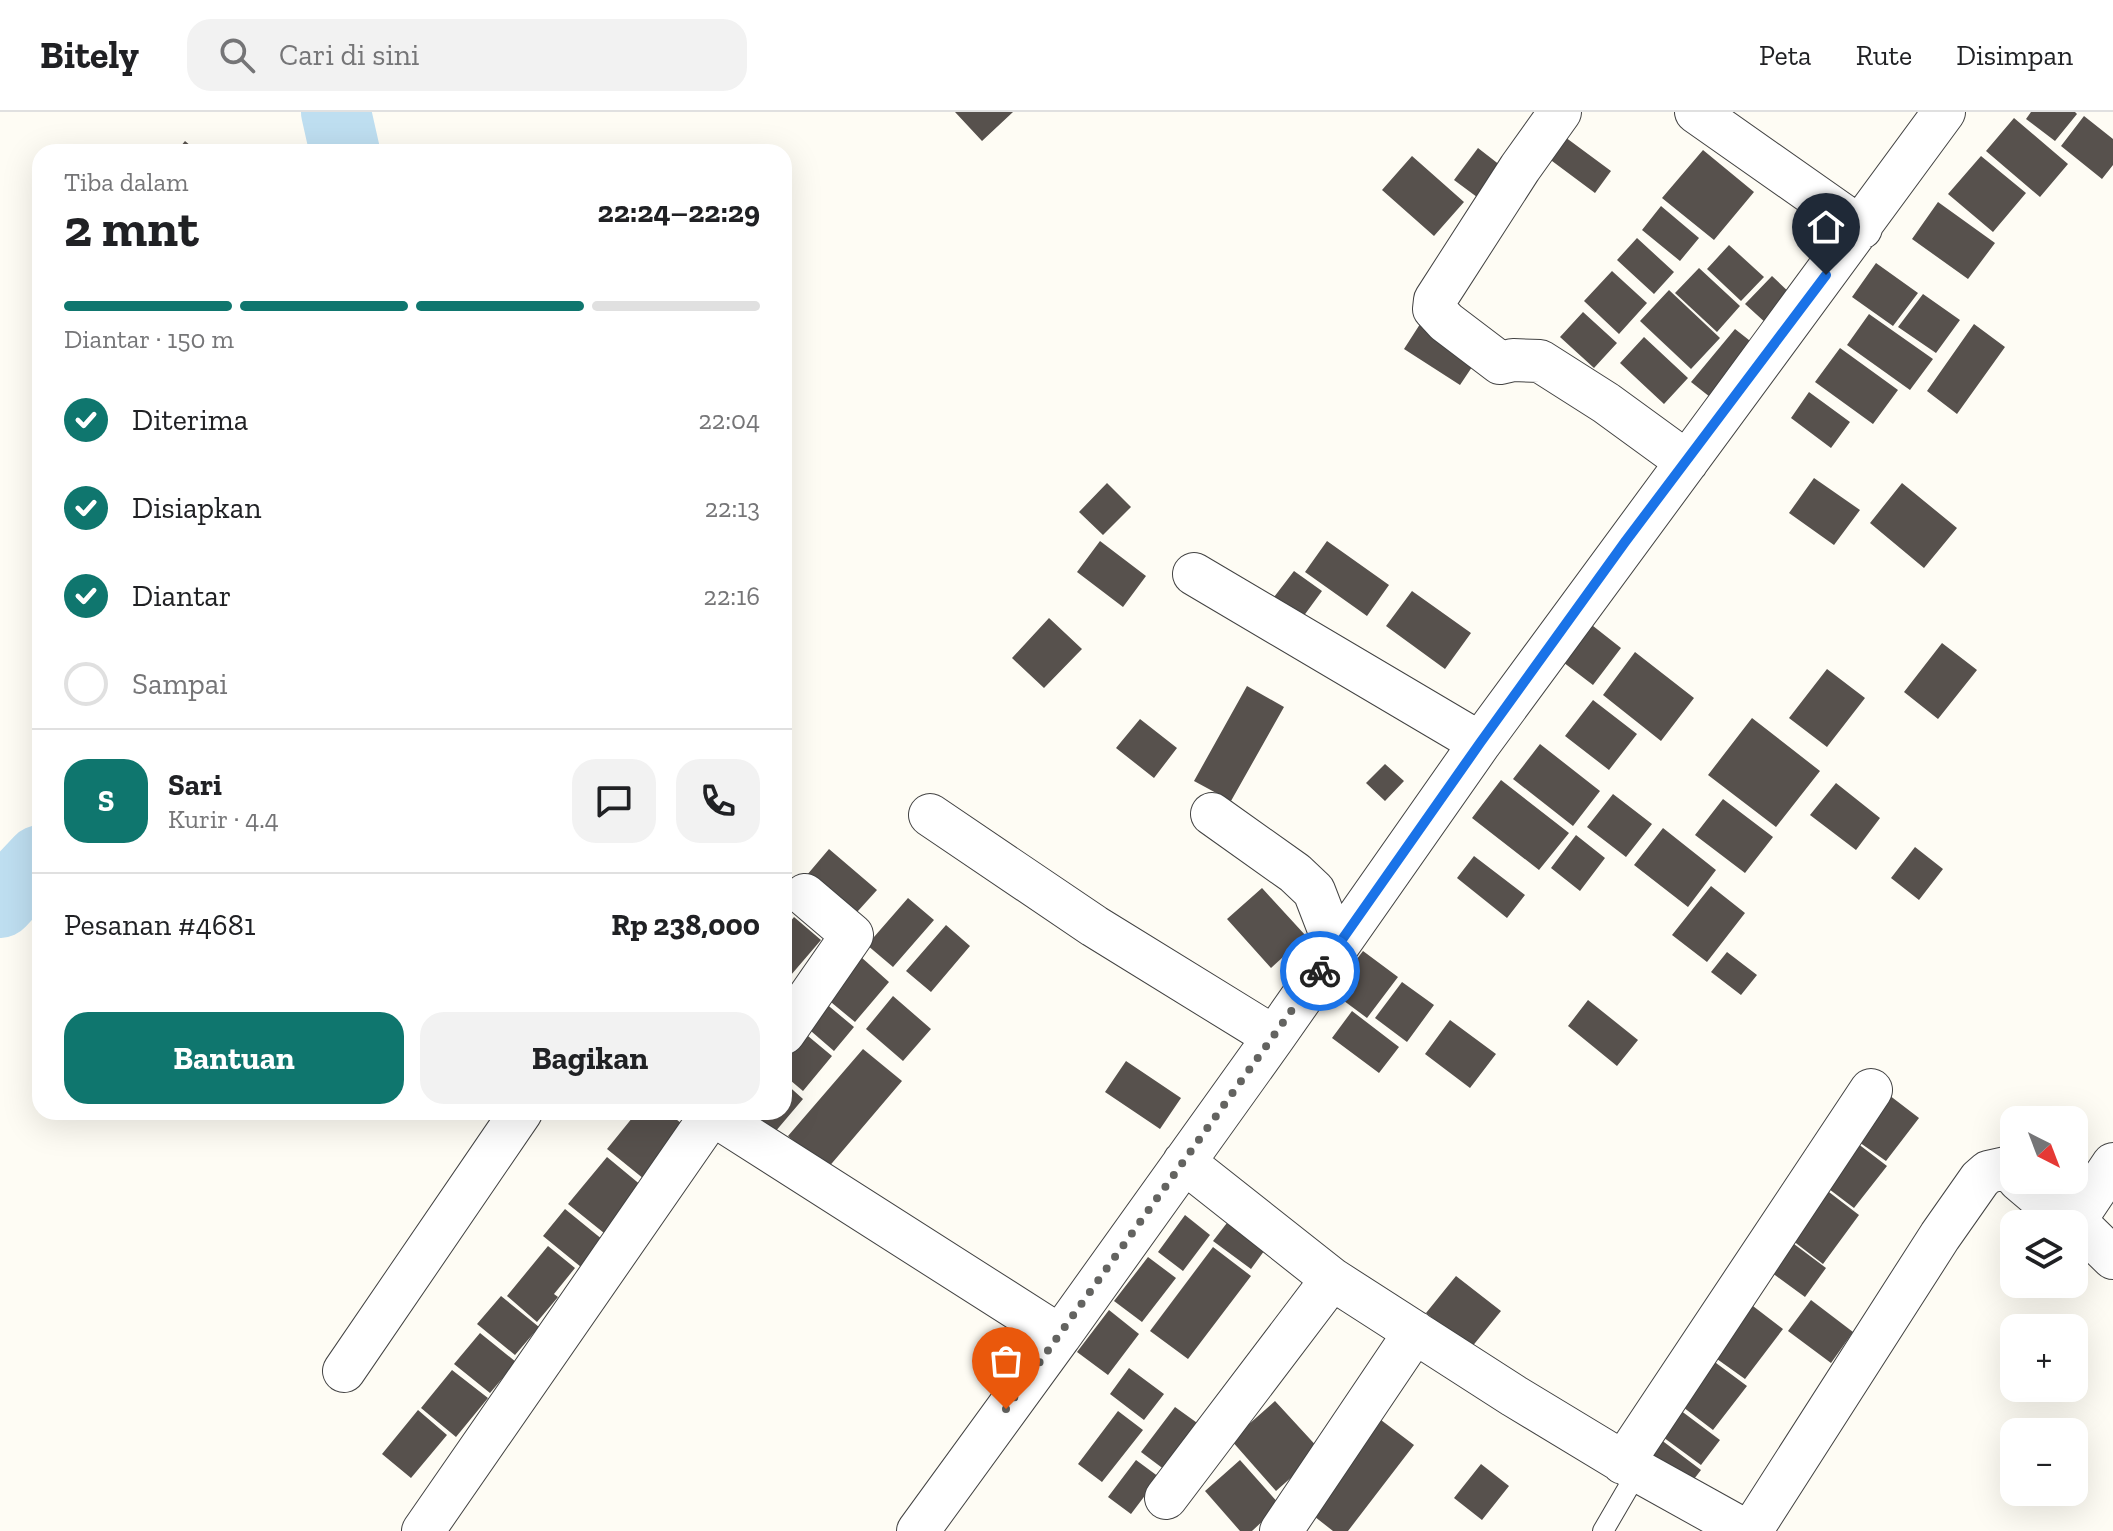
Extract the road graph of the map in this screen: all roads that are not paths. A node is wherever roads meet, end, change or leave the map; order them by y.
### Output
1 (1560, 112) edge
2 (1696, 112) edge
3 (1944, 112) edge
4 (1861, 228) junction
5 (1687, 462) junction
6 (1194, 574) dead end
7 (1480, 743) junction
8 (1212, 814) dead end
9 (930, 815) dead end
10 (805, 895) dead end
11 (1336, 948) junction
12 (792, 1021) edge
13 (1274, 1037) junction
14 (1871, 1090) dead end
15 (516, 1120) edge
16 (714, 1120) edge
17 (726, 1120) edge
18 (1184, 1162) junction
19 (2113, 1164) edge
20 (2000, 1168) edge
21 (2035, 1194) edge
22 (2054, 1210) edge
23 (2082, 1210) edge
24 (2088, 1234) edge
25 (2113, 1258) edge
26 (1332, 1279) junction
27 (1415, 1332) junction
28 (1060, 1336) junction
29 (344, 1371) dead end
30 (1630, 1467) junction
31 (1166, 1498) dead end
32 (423, 1531) edge
33 (918, 1531) edge
34 (1281, 1531) edge
35 (1603, 1531) edge
36 (1748, 1531) edge

1 - 5 street
2 - 4 street
3 - 4 street
4 - 5 street
5 - 7 street
6 - 7 street
7 - 11 street
8 - 11 street
9 - 13 street
10 - 12 street
11 - 13 street
13 - 18 street
14 - 30 street
15 - 29 street
16 - 32 street
17 - 28 street
18 - 26 street
18 - 28 street
19 - 23 street
20 - 36 street
21 - 22 street
24 - 25 street
26 - 27 street
26 - 31 street
27 - 30 street
27 - 34 street
28 - 33 street
30 - 35 lane
30 - 36 street

